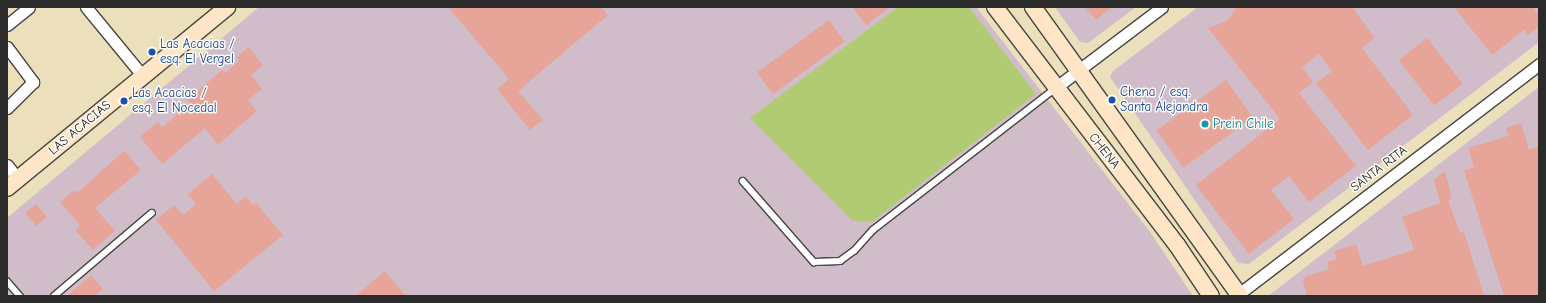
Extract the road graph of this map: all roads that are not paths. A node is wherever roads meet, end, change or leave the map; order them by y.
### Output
1 (29, 7) edge
2 (86, 7) edge
3 (227, 7) edge
4 (995, 7) edge
5 (1033, 7) edge
6 (1162, 7) edge
7 (7, 26) edge
8 (7, 47) edge
9 (1539, 64) edge
10 (1079, 70) junction
11 (142, 75) junction
12 (1055, 88) junction
13 (7, 108) edge
14 (7, 165) edge
15 (743, 181) dead end
16 (13, 183) edge
17 (152, 213) dead end
18 (7, 281) edge
19 (1238, 295) edge
20 (20, 296) edge
21 (54, 296) edge
22 (1211, 296) edge

1 - 7 street
2 - 11 street
3 - 11 street, LAS ACACIAS
4 - 12 street, CHENA
5 - 10 street, CHENA
6 - 10 street
8 - 13 street
9 - 19 street, SANTA RITA
10 - 12 street
10 - 19 street, CHENA
11 - 16 street, LAS ACACIAS
12 - 15 lane
12 - 22 street, CHENA
14 - 16 street
17 - 21 lane
18 - 20 lane

